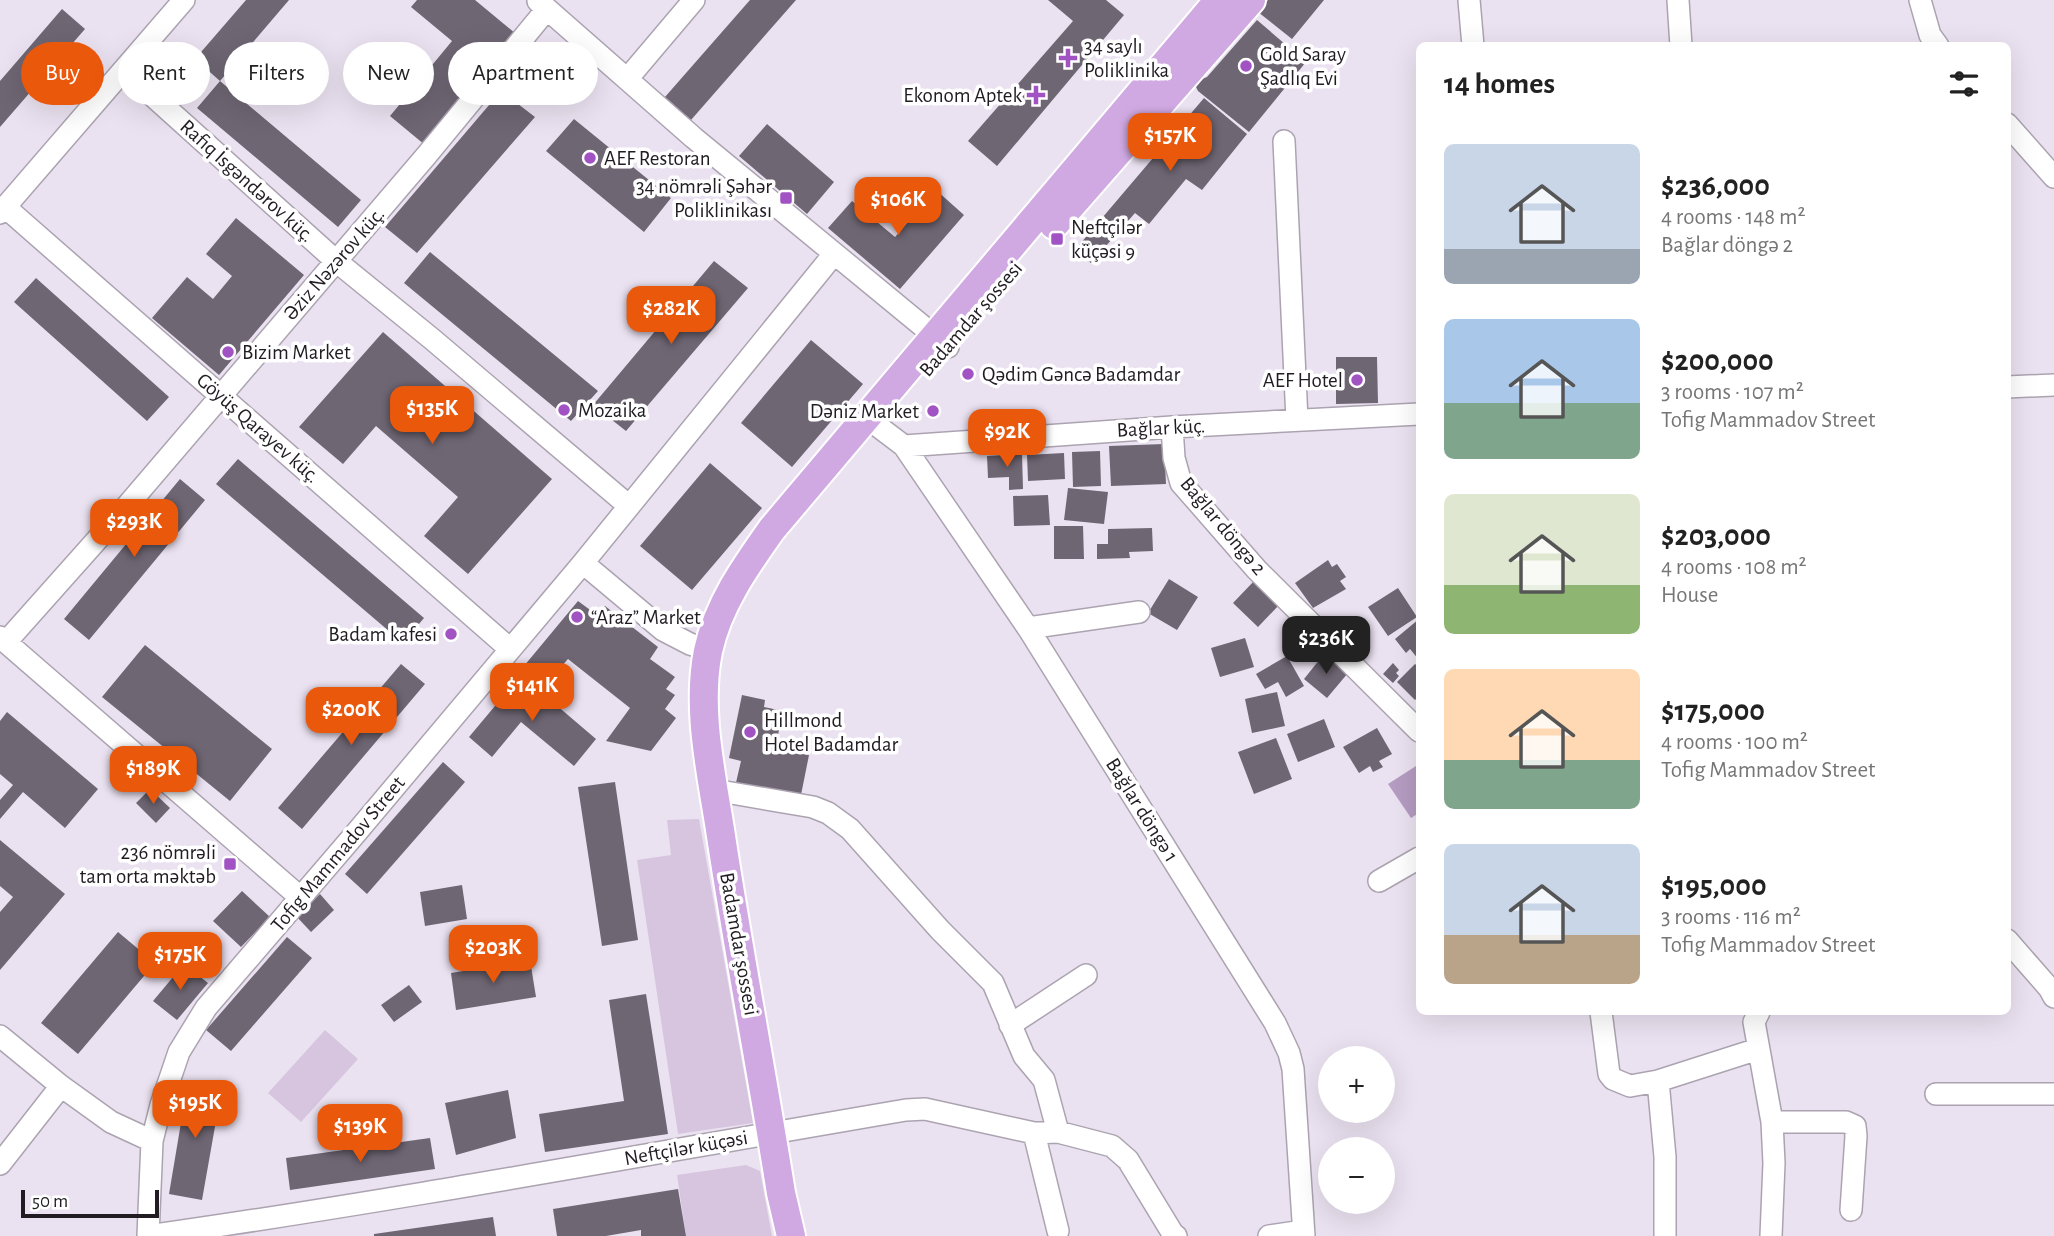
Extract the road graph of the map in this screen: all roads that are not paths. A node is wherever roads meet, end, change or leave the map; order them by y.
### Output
1 (184, 0) edge
2 (694, 0) edge
3 (1219, 0) edge
4 (1251, 0) edge
5 (1469, 0) edge
6 (1678, 0) edge
7 (1920, 0) edge
8 (542, 5) edge
9 (148, 42) edge
10 (1473, 42) edge
11 (1681, 42) edge
12 (1935, 42) edge
13 (118, 77) edge
14 (628, 78) junction
15 (163, 105) edge
16 (2011, 129) edge
17 (1284, 141) dead end
18 (2054, 177) edge
19 (3, 210) edge
20 (834, 254) junction
21 (336, 261) junction
22 (942, 342) junction
23 (2054, 385) edge
24 (2011, 387) edge
25 (221, 395) junction
26 (1416, 414) edge
27 (1297, 420) junction
28 (872, 422) junction
29 (1172, 427) junction
30 (904, 446) junction
31 (629, 506) junction
32 (583, 563) junction
33 (1139, 611) dead end
34 (1028, 628) junction
35 (3, 640) edge
36 (510, 649) junction
37 (709, 650) junction
38 (1416, 729) edge
39 (714, 790) junction
40 (1416, 860) edge
41 (1378, 881) dead end
42 (301, 898) junction
43 (2011, 945) edge
44 (1086, 975) dead end
45 (2054, 997) edge
46 (1601, 1015) edge
47 (1758, 1015) edge
48 (1010, 1025) junction
49 (0, 1036) edge
50 (1758, 1049) junction
51 (1658, 1081) junction
52 (61, 1086) junction
53 (1936, 1094) dead end
54 (2054, 1094) edge
55 (1772, 1122) junction
56 (1058, 1132) junction
57 (772, 1133) junction
58 (1034, 1133) junction
59 (152, 1141) junction
60 (0, 1164) edge
61 (1852, 1210) dead end
62 (1058, 1231) dead end
63 (1304, 1234) edge
64 (148, 1236) edge
65 (790, 1236) edge
66 (1176, 1236) edge
67 (1269, 1236) edge
68 (1665, 1236) edge
69 (1771, 1236) edge

1 - 9 street
2 - 14 street
3 - 22 main road, Badamdar şossesi
4 - 22 main road, Badamdar şossesi
5 - 10 street
6 - 11 street
7 - 12 street
8 - 14 street, Əziz Nəzərov küç.
8 - 21 street, Əziz Nəzərov küç.
13 - 19 street
14 - 20 street, Əziz Nəzərov küç.
15 - 21 street, Rafiq İsgəndərov küç.
16 - 18 street
17 - 27 street
19 - 25 street, Göyüş Qarayev küç.
20 - 22 street, Əziz Nəzərov küç.
20 - 31 street, Tofig Mammadov Street
21 - 25 street, Əziz Nəzərov küç.
21 - 31 street, Rafiq İsgəndərov küç.
22 - 28 main road, Badamdar şossesi
23 - 24 street
25 - 35 street, Əziz Nəzərov küç.
25 - 36 street, Göyüş Qarayev küç.
26 - 27 street, Bağlar küç.
27 - 29 street, Bağlar küç.
28 - 30 street, Bağlar döngə 1
28 - 37 main road, Badamdar şossesi
29 - 30 street, Bağlar küç.
29 - 38 street, Bağlar döngə 2
30 - 34 street, Bağlar döngə 1
31 - 32 street, Tofig Mammadov Street
32 - 36 street, Tofig Mammadov Street
32 - 37 street
33 - 34 street
34 - 63 street, Bağlar döngə 1
35 - 42 street
36 - 42 street, Tofig Mammadov Street
37 - 39 main road, Badamdar şossesi
39 - 48 street
39 - 57 main road, Badamdar şossesi
40 - 41 street
42 - 59 street, Tofig Mammadov Street
43 - 45 street
44 - 48 street
46 - 51 street
47 - 50 street
48 - 56 street
49 - 52 street
50 - 51 street
50 - 55 street
51 - 68 street
52 - 59 street
52 - 60 street
53 - 54 street
55 - 61 street
55 - 69 street
56 - 58 street, Neftçilər küçəsi
56 - 66 street, Neftçilər küçəsi
57 - 58 street, Neftçilər küçəsi
57 - 64 street, Neftçilər küçəsi
57 - 65 main road, Badamdar şossesi
58 - 62 street
59 - 64 street, Tofig Mammadov Street
63 - 67 street

